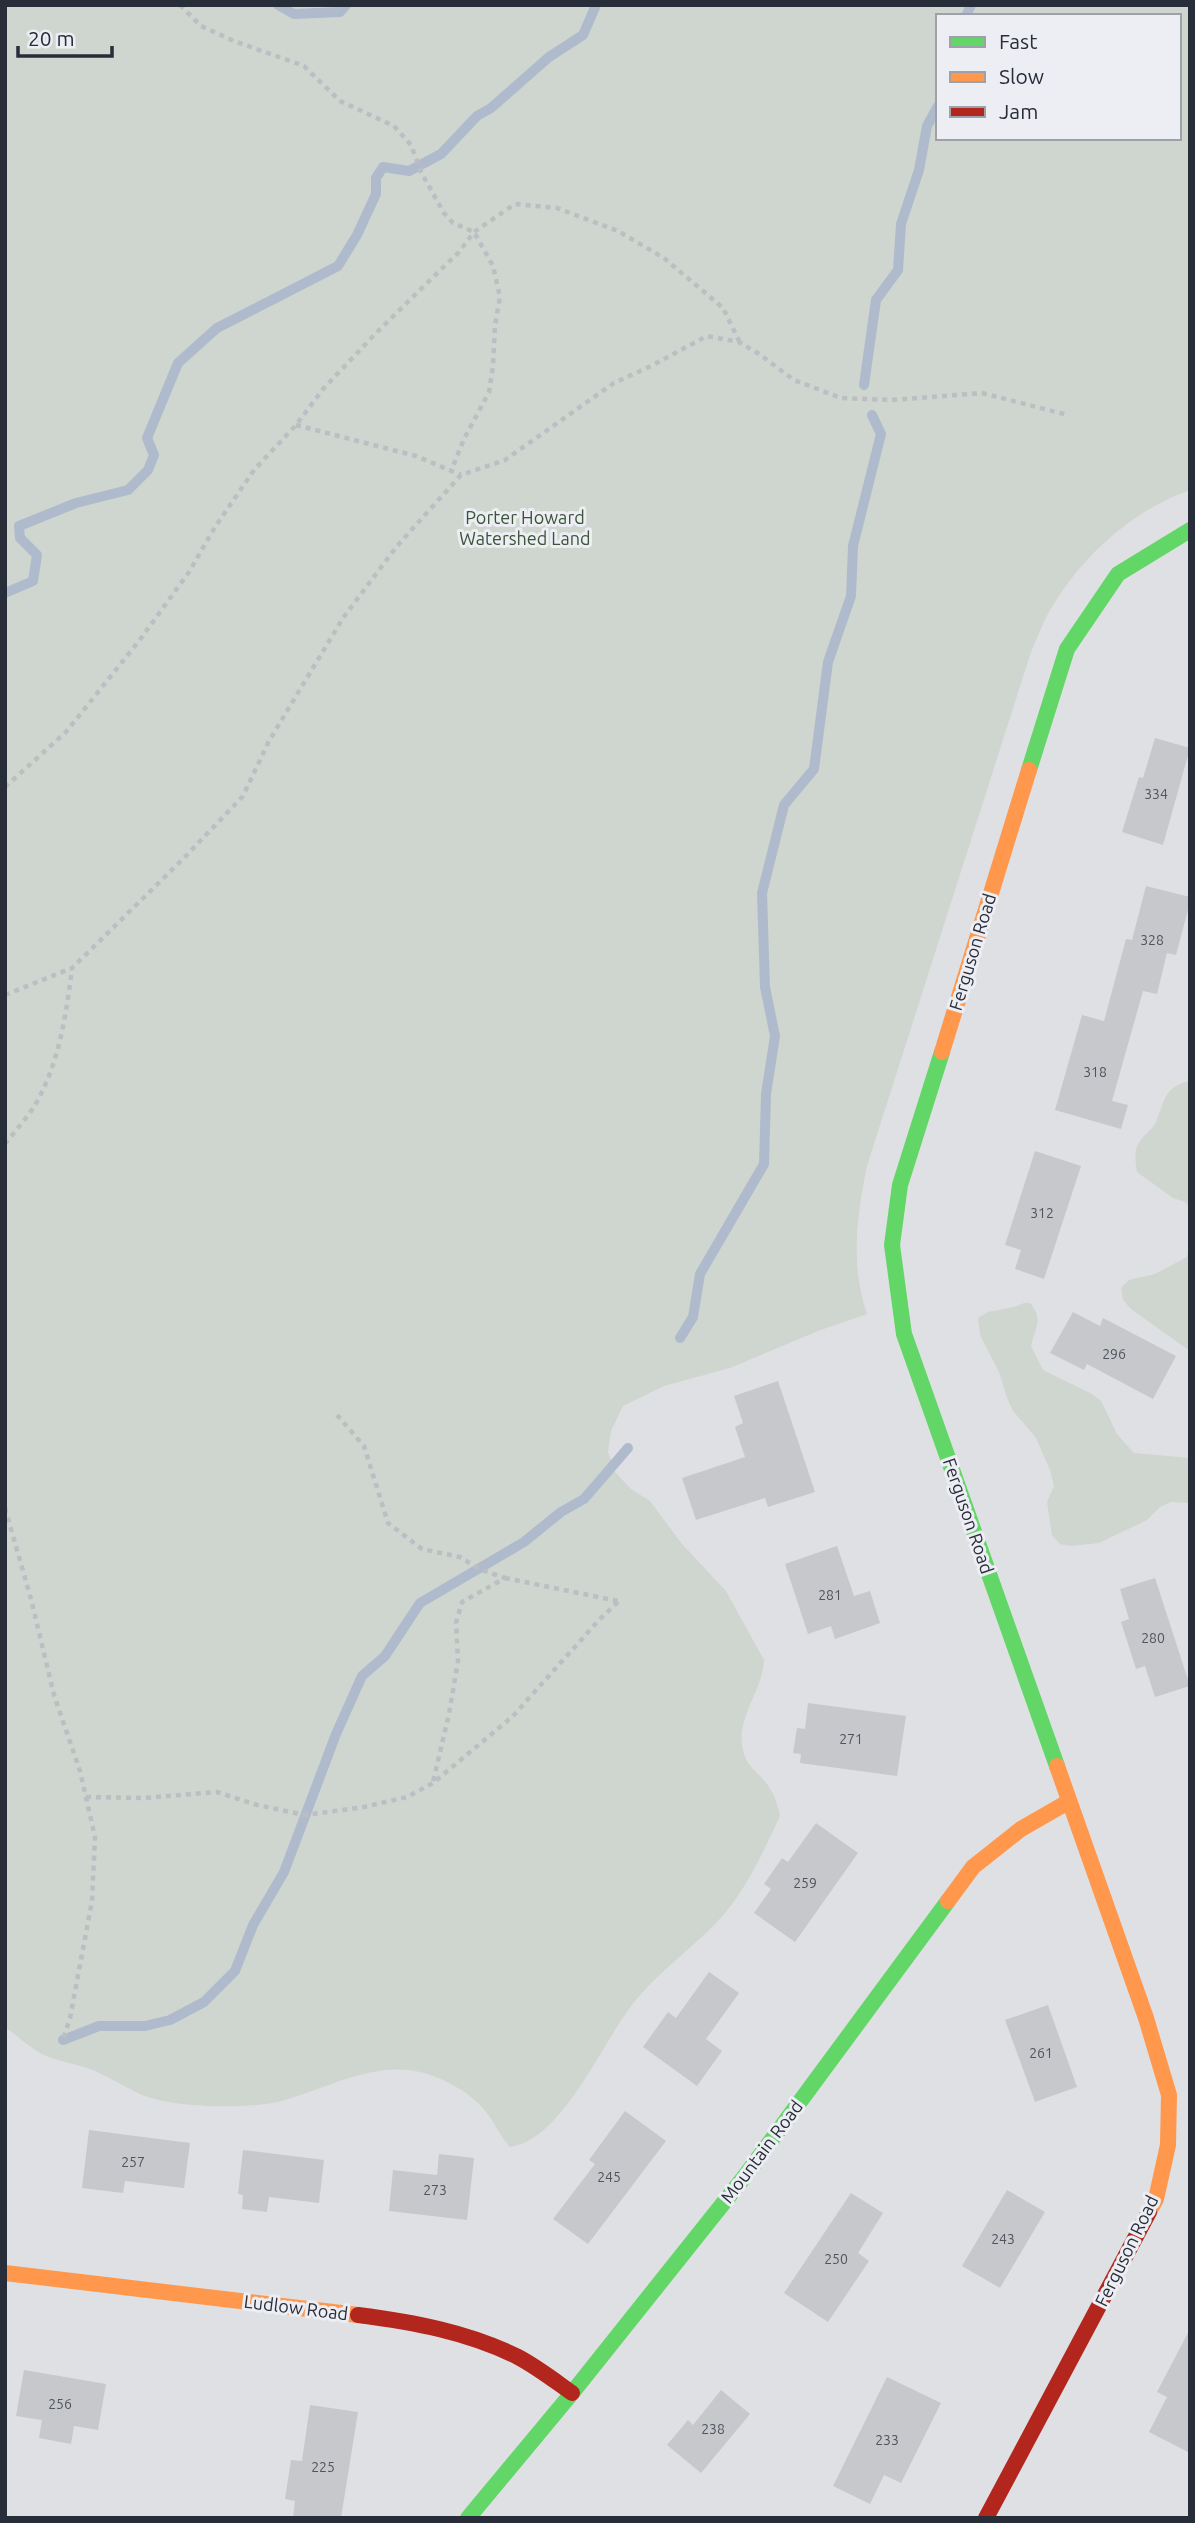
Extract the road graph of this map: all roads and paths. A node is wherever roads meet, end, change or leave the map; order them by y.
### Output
1 (180, 5) edge
2 (474, 232) junction
3 (739, 342) junction
4 (1068, 415) dead end
5 (296, 425) junction
6 (452, 471) junction
7 (461, 475) junction
8 (1190, 530) edge
9 (5, 787) edge
10 (72, 968) junction
11 (5, 995) edge
12 (5, 1144) edge
13 (337, 1415) dead end
14 (5, 1508) edge
15 (505, 1578) junction
16 (433, 1783) junction
17 (86, 1797) junction
18 (1068, 1802) junction
19 (64, 2040) dead end
20 (5, 2273) edge
21 (572, 2393) junction
22 (468, 2518) edge
23 (986, 2518) edge

1 - 2 path
2 - 3 path
2 - 5 path
2 - 6 path
3 - 4 path
3 - 7 path
5 - 6 path
5 - 9 path
6 - 7 path
7 - 10 path
8 - 18 street, Ferguson Road
10 - 11 path
10 - 12 path
13 - 15 path
14 - 17 path
15 - 16 path
15 - 16 path
16 - 17 path
17 - 19 path
18 - 21 street, Mountain Road
18 - 23 street, Ferguson Road
20 - 21 street, Ludlow Road
21 - 22 street, Mountain Road

